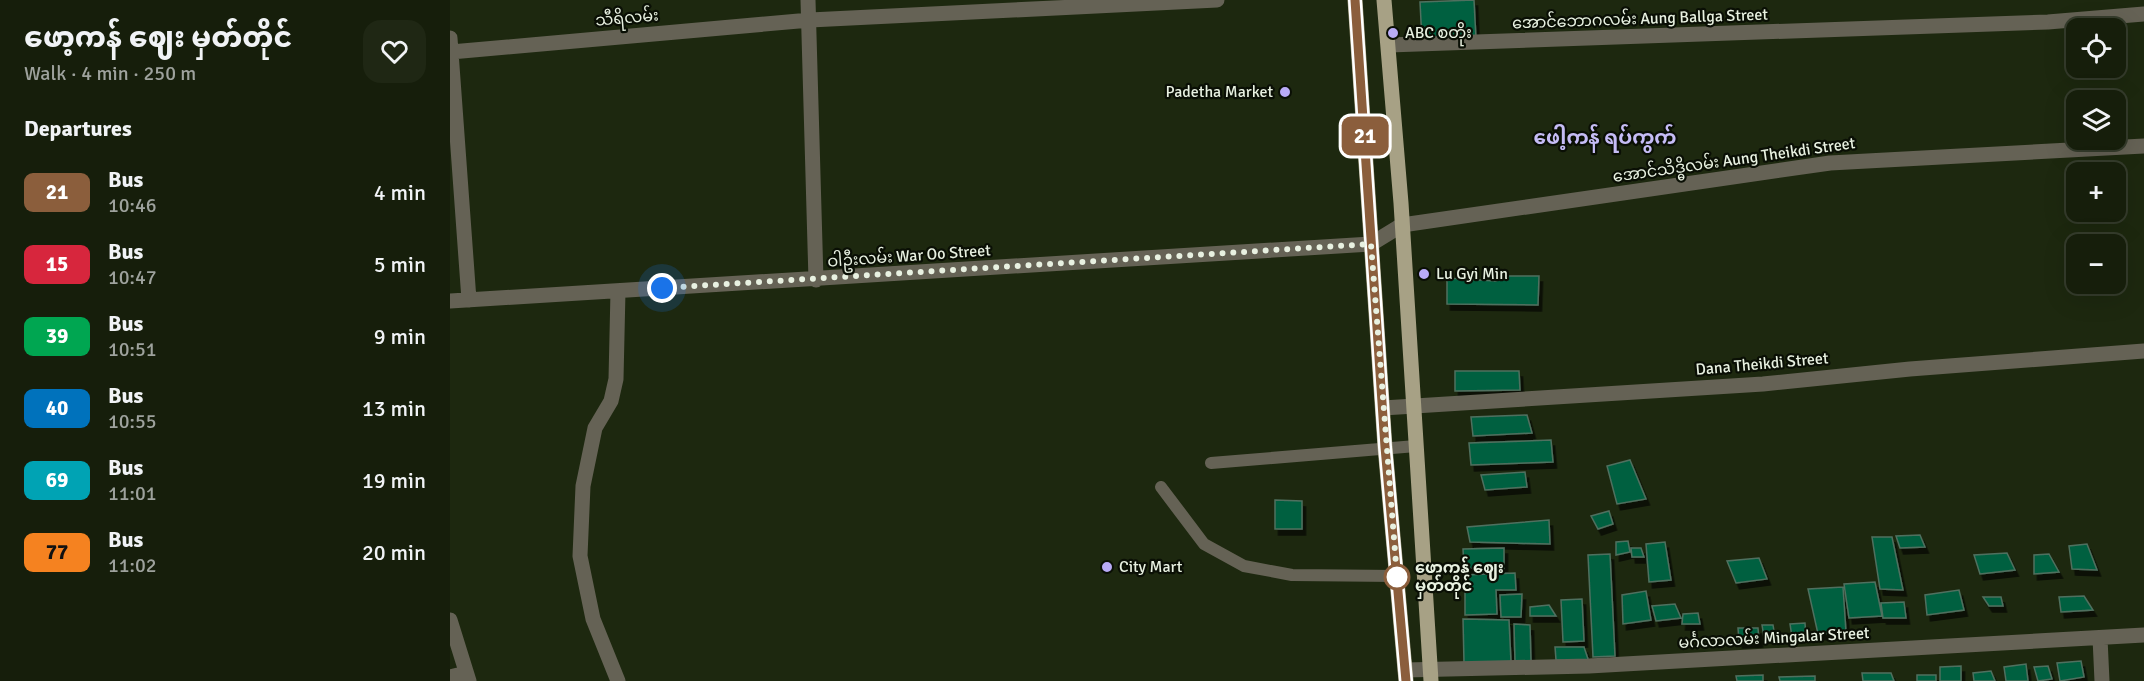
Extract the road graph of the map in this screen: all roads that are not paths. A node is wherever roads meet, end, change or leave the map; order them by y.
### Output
1 (808, 0) edge
2 (1217, 0) edge
3 (1355, 0) edge
4 (1384, 0) edge
5 (2144, 14) edge
6 (810, 20) junction
7 (451, 45) edge
8 (1389, 45) junction
9 (2144, 146) edge
10 (1402, 225) junction
11 (1371, 244) junction
12 (816, 280) junction
13 (618, 291) junction
14 (469, 300) junction
15 (450, 301) edge
16 (2144, 351) edge
17 (1413, 406) junction
18 (1383, 408) junction
19 (1416, 446) junction
20 (1385, 447) junction
21 (1211, 463) dead end
22 (1161, 487) dead end
23 (1424, 575) junction
24 (1397, 576) junction
25 (450, 620) edge
26 (2144, 635) edge
27 (2100, 638) junction
28 (1431, 675) edge
29 (1405, 676) edge
30 (450, 677) edge
31 (468, 677) edge
32 (618, 681) edge
33 (2102, 681) edge

1 - 6 street
2 - 6 street, သီရိလမ်း
3 - 11 main road
4 - 8 main road
5 - 8 street, အောင်ဘောဂလမ်း Aung Ballga Street
6 - 7 street, သီရိလမ်း
6 - 12 street
7 - 14 street
8 - 10 main road
9 - 10 street, အောင်သိဒ္ဓိလမ်း Aung Theikdi Street
10 - 11 street, အောင်သိဒ္ဓိလမ်း Aung Theikdi Street
10 - 17 main road
11 - 12 street, ဝါဦးလမ်း War Oo Street
11 - 18 main road
12 - 13 street, ဝါဦးလမ်း War Oo Street
13 - 14 street, ဝါဦးလမ်း War Oo Street
13 - 32 street
14 - 15 street, ဝါဦးလမ်း War Oo Street
16 - 17 street, Dana Theikdi Street
17 - 18 street, Dana Theikdi Street
17 - 19 main road
18 - 20 main road
19 - 20 lane
19 - 23 main road
20 - 21 lane
20 - 24 main road
22 - 24 lane
23 - 24 main road
23 - 28 main road
24 - 29 main road
25 - 31 street
26 - 27 street, မင်္ဂလာလမ်း Mingalar Street
27 - 28 street, မင်္ဂလာလမ်း Mingalar Street
27 - 33 street
28 - 29 street, မင်္ဂလာလမ်း Mingalar Street
30 - 31 street

